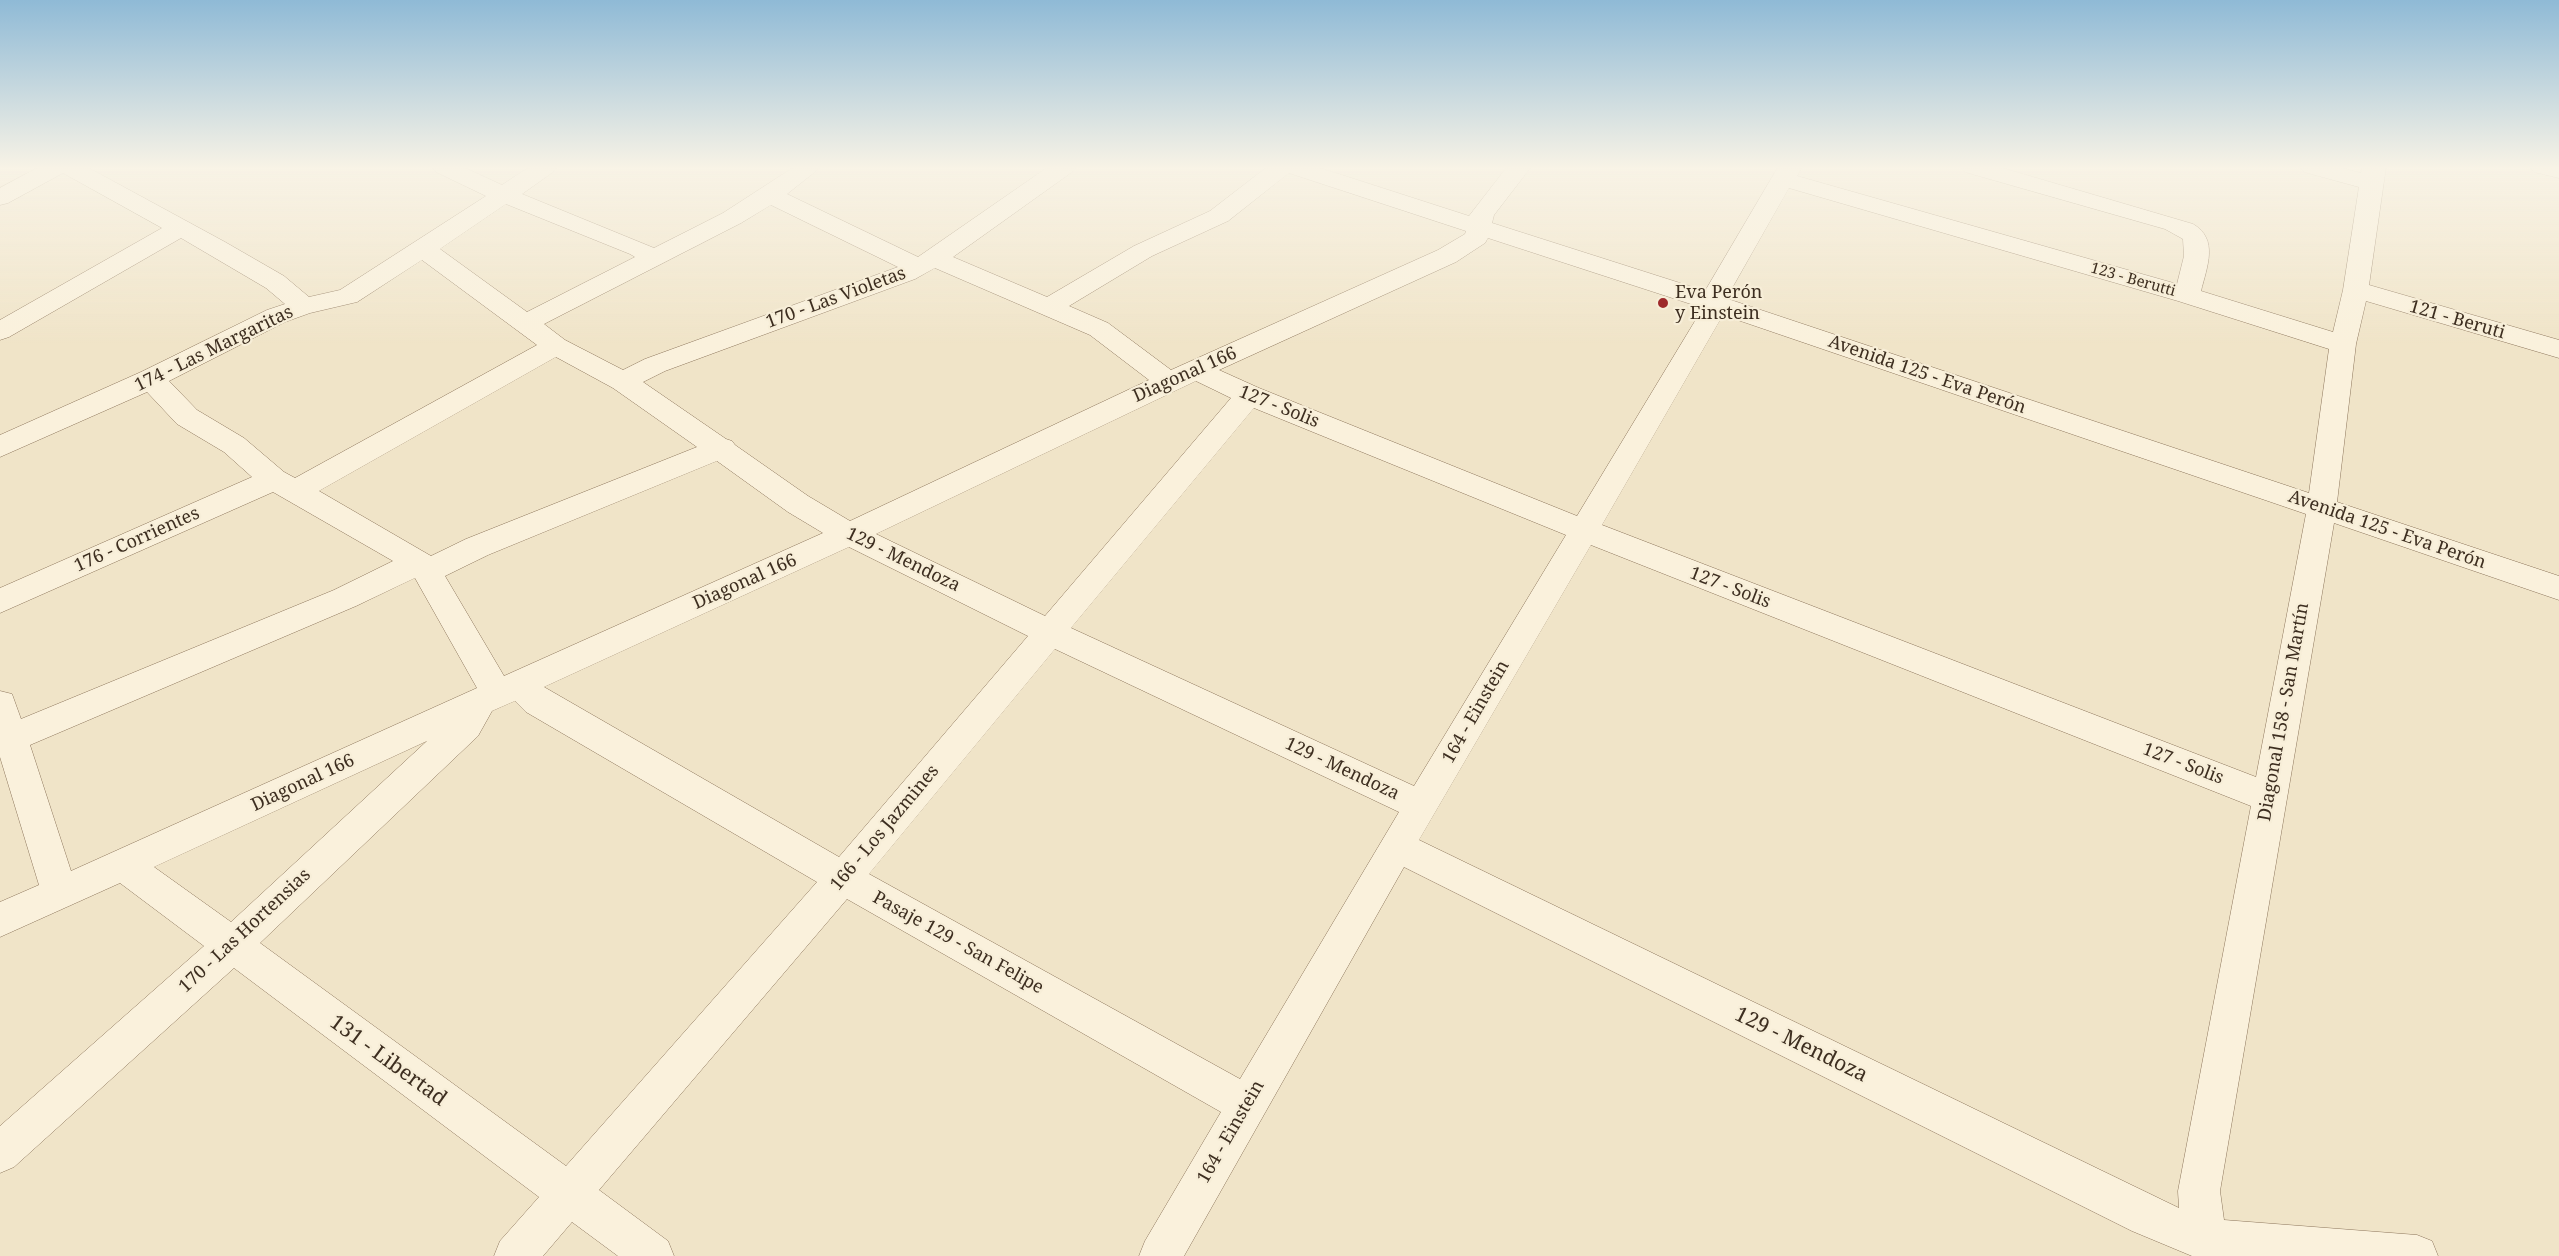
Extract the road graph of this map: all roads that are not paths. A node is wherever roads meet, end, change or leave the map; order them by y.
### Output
1 (176, 226) edge
2 (458, 226) edge
3 (581, 226) edge
4 (716, 226) edge
5 (842, 226) edge
6 (979, 226) edge
7 (1198, 226) edge
8 (1473, 226) edge
9 (1756, 226) edge
10 (1958, 226) edge
11 (2178, 226) edge
12 (2366, 226) edge
13 (180, 228) junction
14 (1479, 228) junction
15 (423, 249) junction
16 (652, 257) junction
17 (927, 262) junction
18 (2356, 290) junction
19 (2187, 296) junction
20 (1714, 303) junction
21 (304, 306) junction
22 (1048, 307) junction
23 (526, 323) junction
24 (0, 331) edge
25 (2343, 344) junction
26 (556, 346) junction
27 (2559, 349) edge
28 (1182, 376) junction
29 (152, 380) junction
30 (623, 381) junction
31 (1249, 395) junction
32 (0, 447) edge
33 (722, 448) junction
34 (285, 484) junction
35 (2322, 508) junction
36 (1582, 530) junction
37 (849, 534) junction
38 (423, 567) junction
39 (2559, 588) edge
40 (0, 601) edge
41 (1049, 632) junction
42 (499, 693) junction
43 (0, 704) edge
44 (12, 738) junction
45 (2268, 797) junction
46 (1421, 806) junction
47 (1396, 846) junction
48 (124, 865) junction
49 (843, 878) junction
50 (60, 894) junction
51 (0, 920) edge
52 (231, 946) junction
53 (1246, 1105) junction
54 (0, 1153) edge
55 (568, 1194) junction
56 (2210, 1248) edge
57 (515, 1256) edge
58 (653, 1256) edge
59 (1160, 1256) edge
60 (2417, 1256) edge

1 - 13 street
2 - 15 street, 174 - Las Margaritas
3 - 16 street
4 - 16 street
5 - 17 street, 127 - Solis
6 - 17 street, 170 - Las Violetas
7 - 22 street
8 - 14 street, Avenida 125 - Eva Perón
9 - 20 street, 164 - Einstein
10 - 19 street, 123 - Berutti
11 - 19 street
12 - 18 street, Diagonal 158 - San Martín
13 - 21 street
13 - 24 street
14 - 20 street, Avenida 125 - Eva Perón
14 - 28 street, Diagonal 166
15 - 21 street, 174 - Las Margaritas
15 - 23 street, 129 - Mendoza
16 - 23 street
17 - 22 street, 127 - Solis
17 - 30 street, 170 - Las Violetas
18 - 25 street, Diagonal 158 - San Martín
18 - 27 street, 121 - Beruti
19 - 25 street, 123 - Berutti
20 - 35 street, Avenida 125 - Eva Perón
20 - 36 street, 164 - Einstein
21 - 29 street, 174 - Las Margaritas
22 - 28 street, 127 - Solis
23 - 26 street, 129 - Mendoza
25 - 35 street, Diagonal 158 - San Martín
26 - 30 street, 129 - Mendoza
26 - 34 street, 176 - Corrientes
28 - 31 street, 127 - Solis
28 - 37 street, Diagonal 166
29 - 32 street, 174 - Las Margaritas
29 - 34 street
30 - 33 street, 129 - Mendoza
31 - 36 street, 127 - Solis
31 - 41 street, 166 - Los Jazmines
33 - 37 street, 129 - Mendoza
33 - 38 street
34 - 38 street
34 - 40 street, 176 - Corrientes
35 - 39 street, Avenida 125 - Eva Perón
35 - 45 street, Diagonal 158 - San Martín
36 - 45 street, 127 - Solis
36 - 46 street, 164 - Einstein
37 - 41 street, 129 - Mendoza
37 - 42 street, Diagonal 166
38 - 42 street, Pasaje 129 - San Felipe
38 - 44 street
41 - 46 street, 129 - Mendoza
41 - 49 street, 166 - Los Jazmines
42 - 48 street, Diagonal 166
42 - 49 street, Pasaje 129 - San Felipe
42 - 52 street, 170 - Las Hortensias
43 - 44 street
44 - 50 street
45 - 56 street, Diagonal 158 - San Martín
46 - 47 street, 164 - Einstein
47 - 53 street, 164 - Einstein
47 - 56 street, 129 - Mendoza
48 - 50 street, Diagonal 166
48 - 52 street, 131 - Libertad
49 - 53 street, Pasaje 129 - San Felipe
49 - 55 street, 166 - Los Jazmines
50 - 51 street, Diagonal 166
52 - 54 street, 170 - Las Hortensias
52 - 55 street, 131 - Libertad
53 - 59 street, 164 - Einstein
55 - 57 street, 166 - Los Jazmines
55 - 58 street, 131 - Libertad
56 - 60 street, 129 - Mendoza

